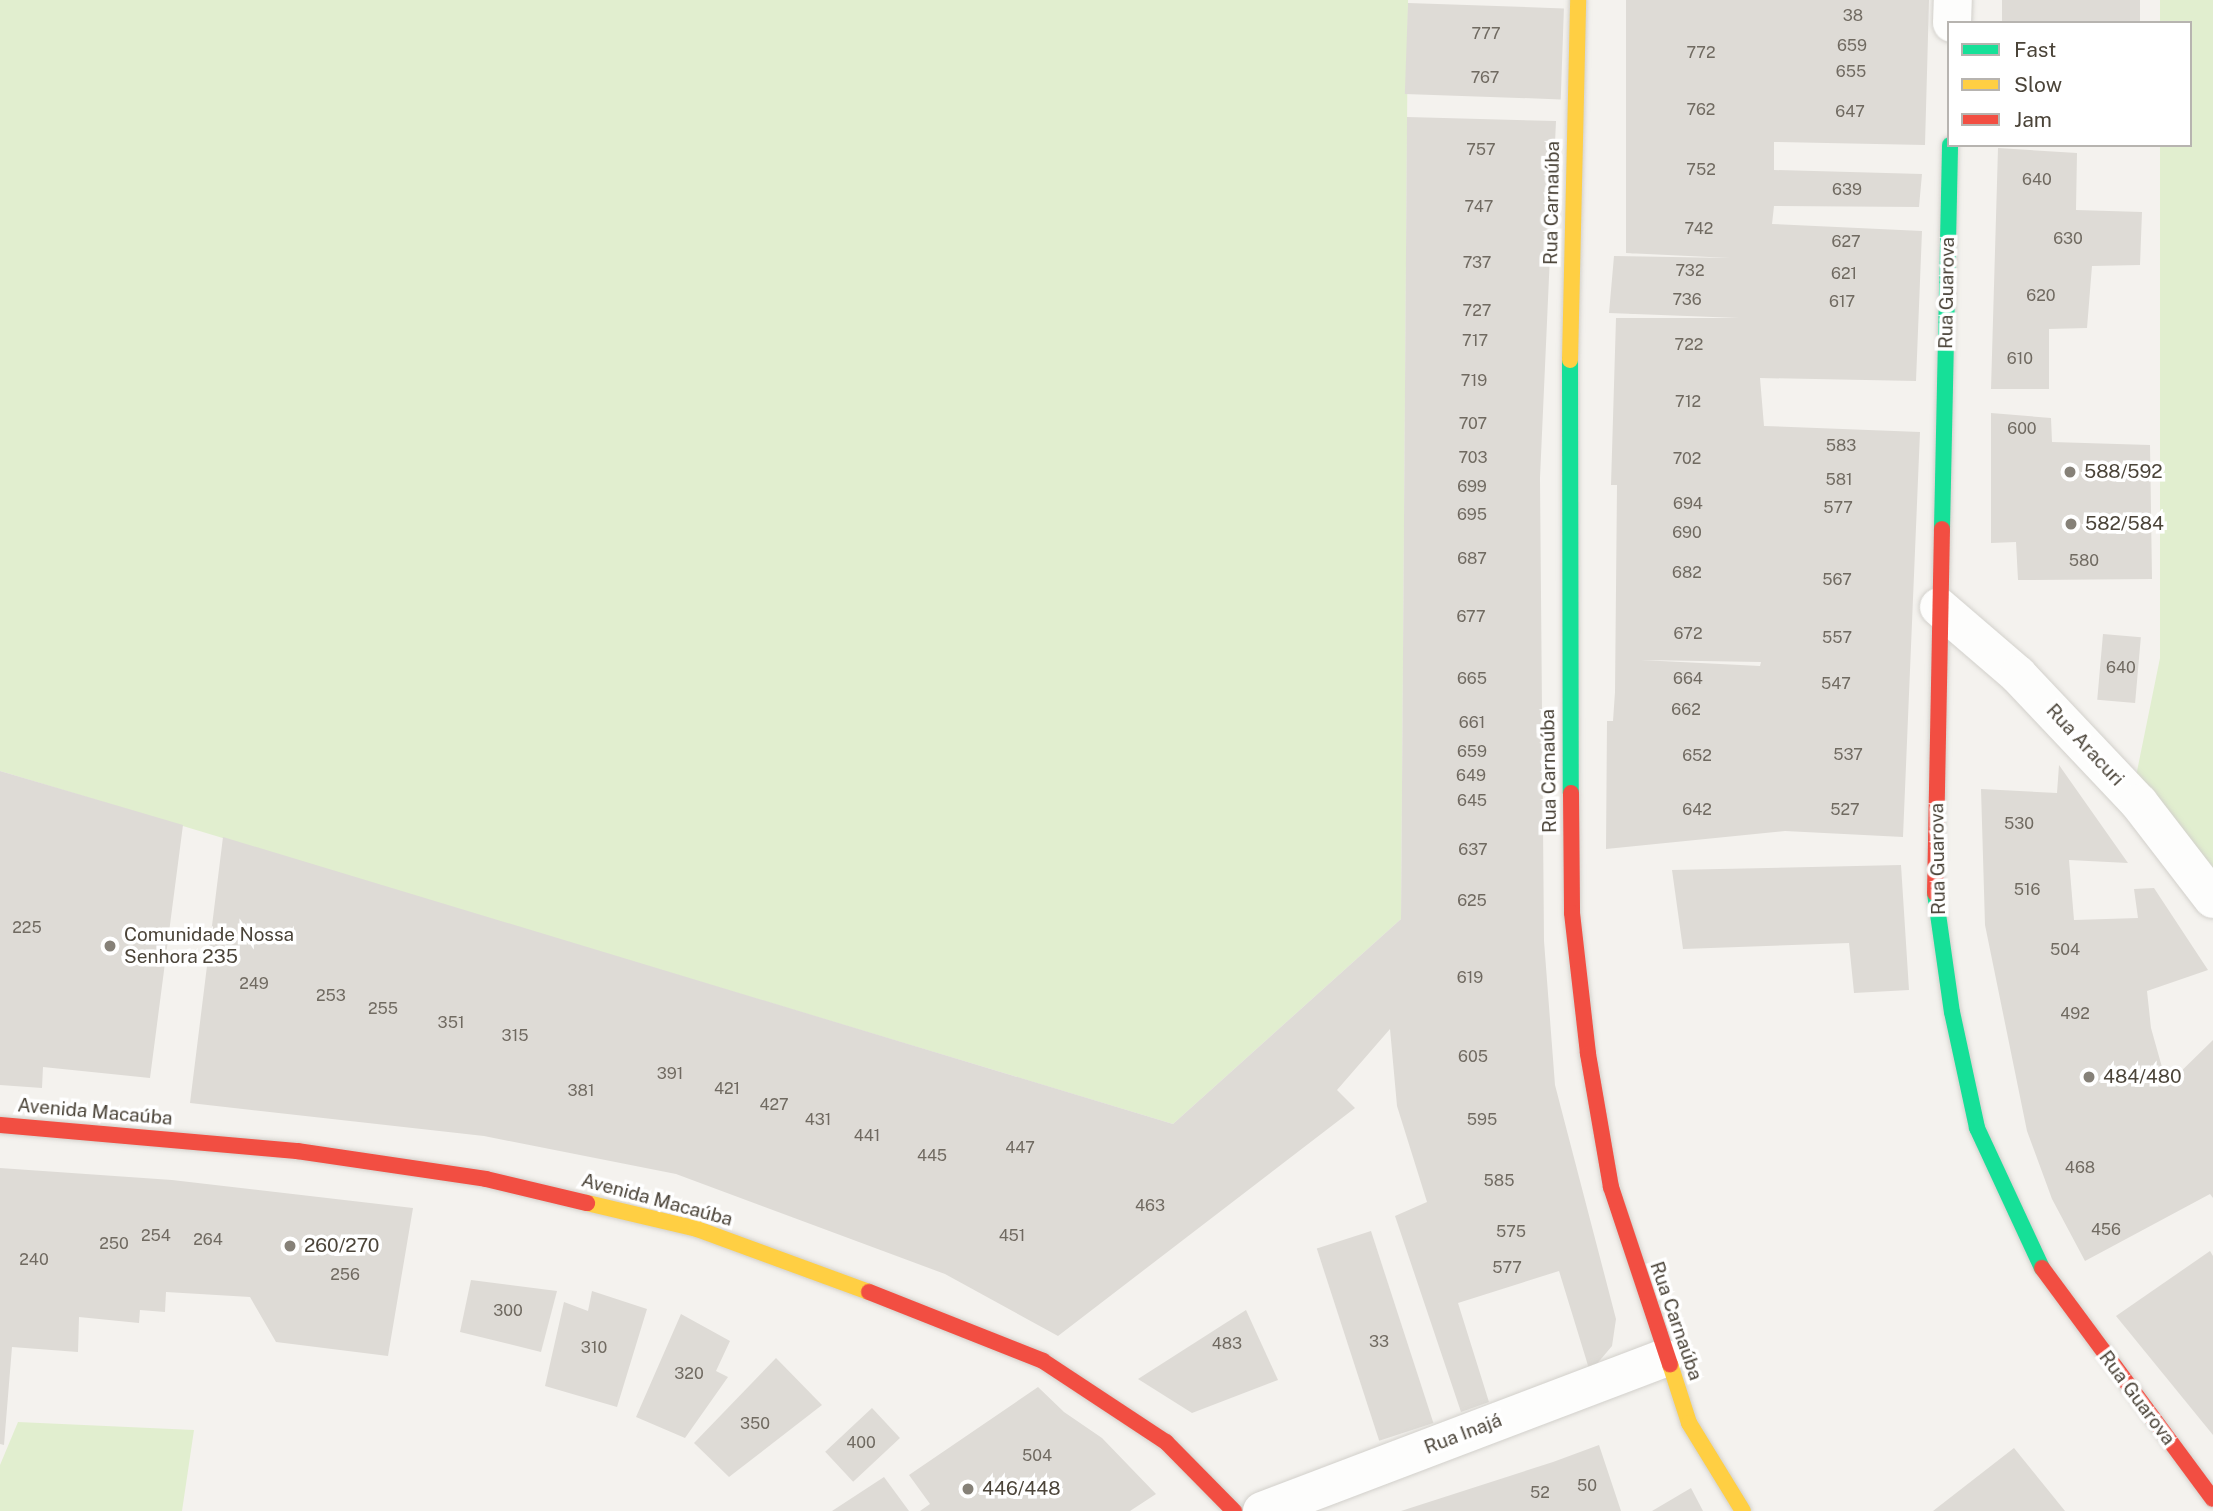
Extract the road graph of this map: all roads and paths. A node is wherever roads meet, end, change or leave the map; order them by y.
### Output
1 (1578, 0) edge
2 (1953, 0) edge
3 (1952, 21) edge
4 (1950, 147) edge
5 (1939, 607) junction
6 (2213, 899) edge
7 (0, 1125) edge
8 (1664, 1358) junction
9 (2213, 1499) edge
10 (1234, 1511) edge
11 (1262, 1511) edge
12 (1743, 1511) edge

1 - 8 street, Rua Carnaúba
2 - 3 street
4 - 5 street, Rua Guarova
5 - 6 street, Rua Aracuri
5 - 9 street, Rua Guarova
7 - 10 street, Avenida Macaúba
8 - 11 street, Rua Inajá
8 - 12 street, Rua Carnaúba

